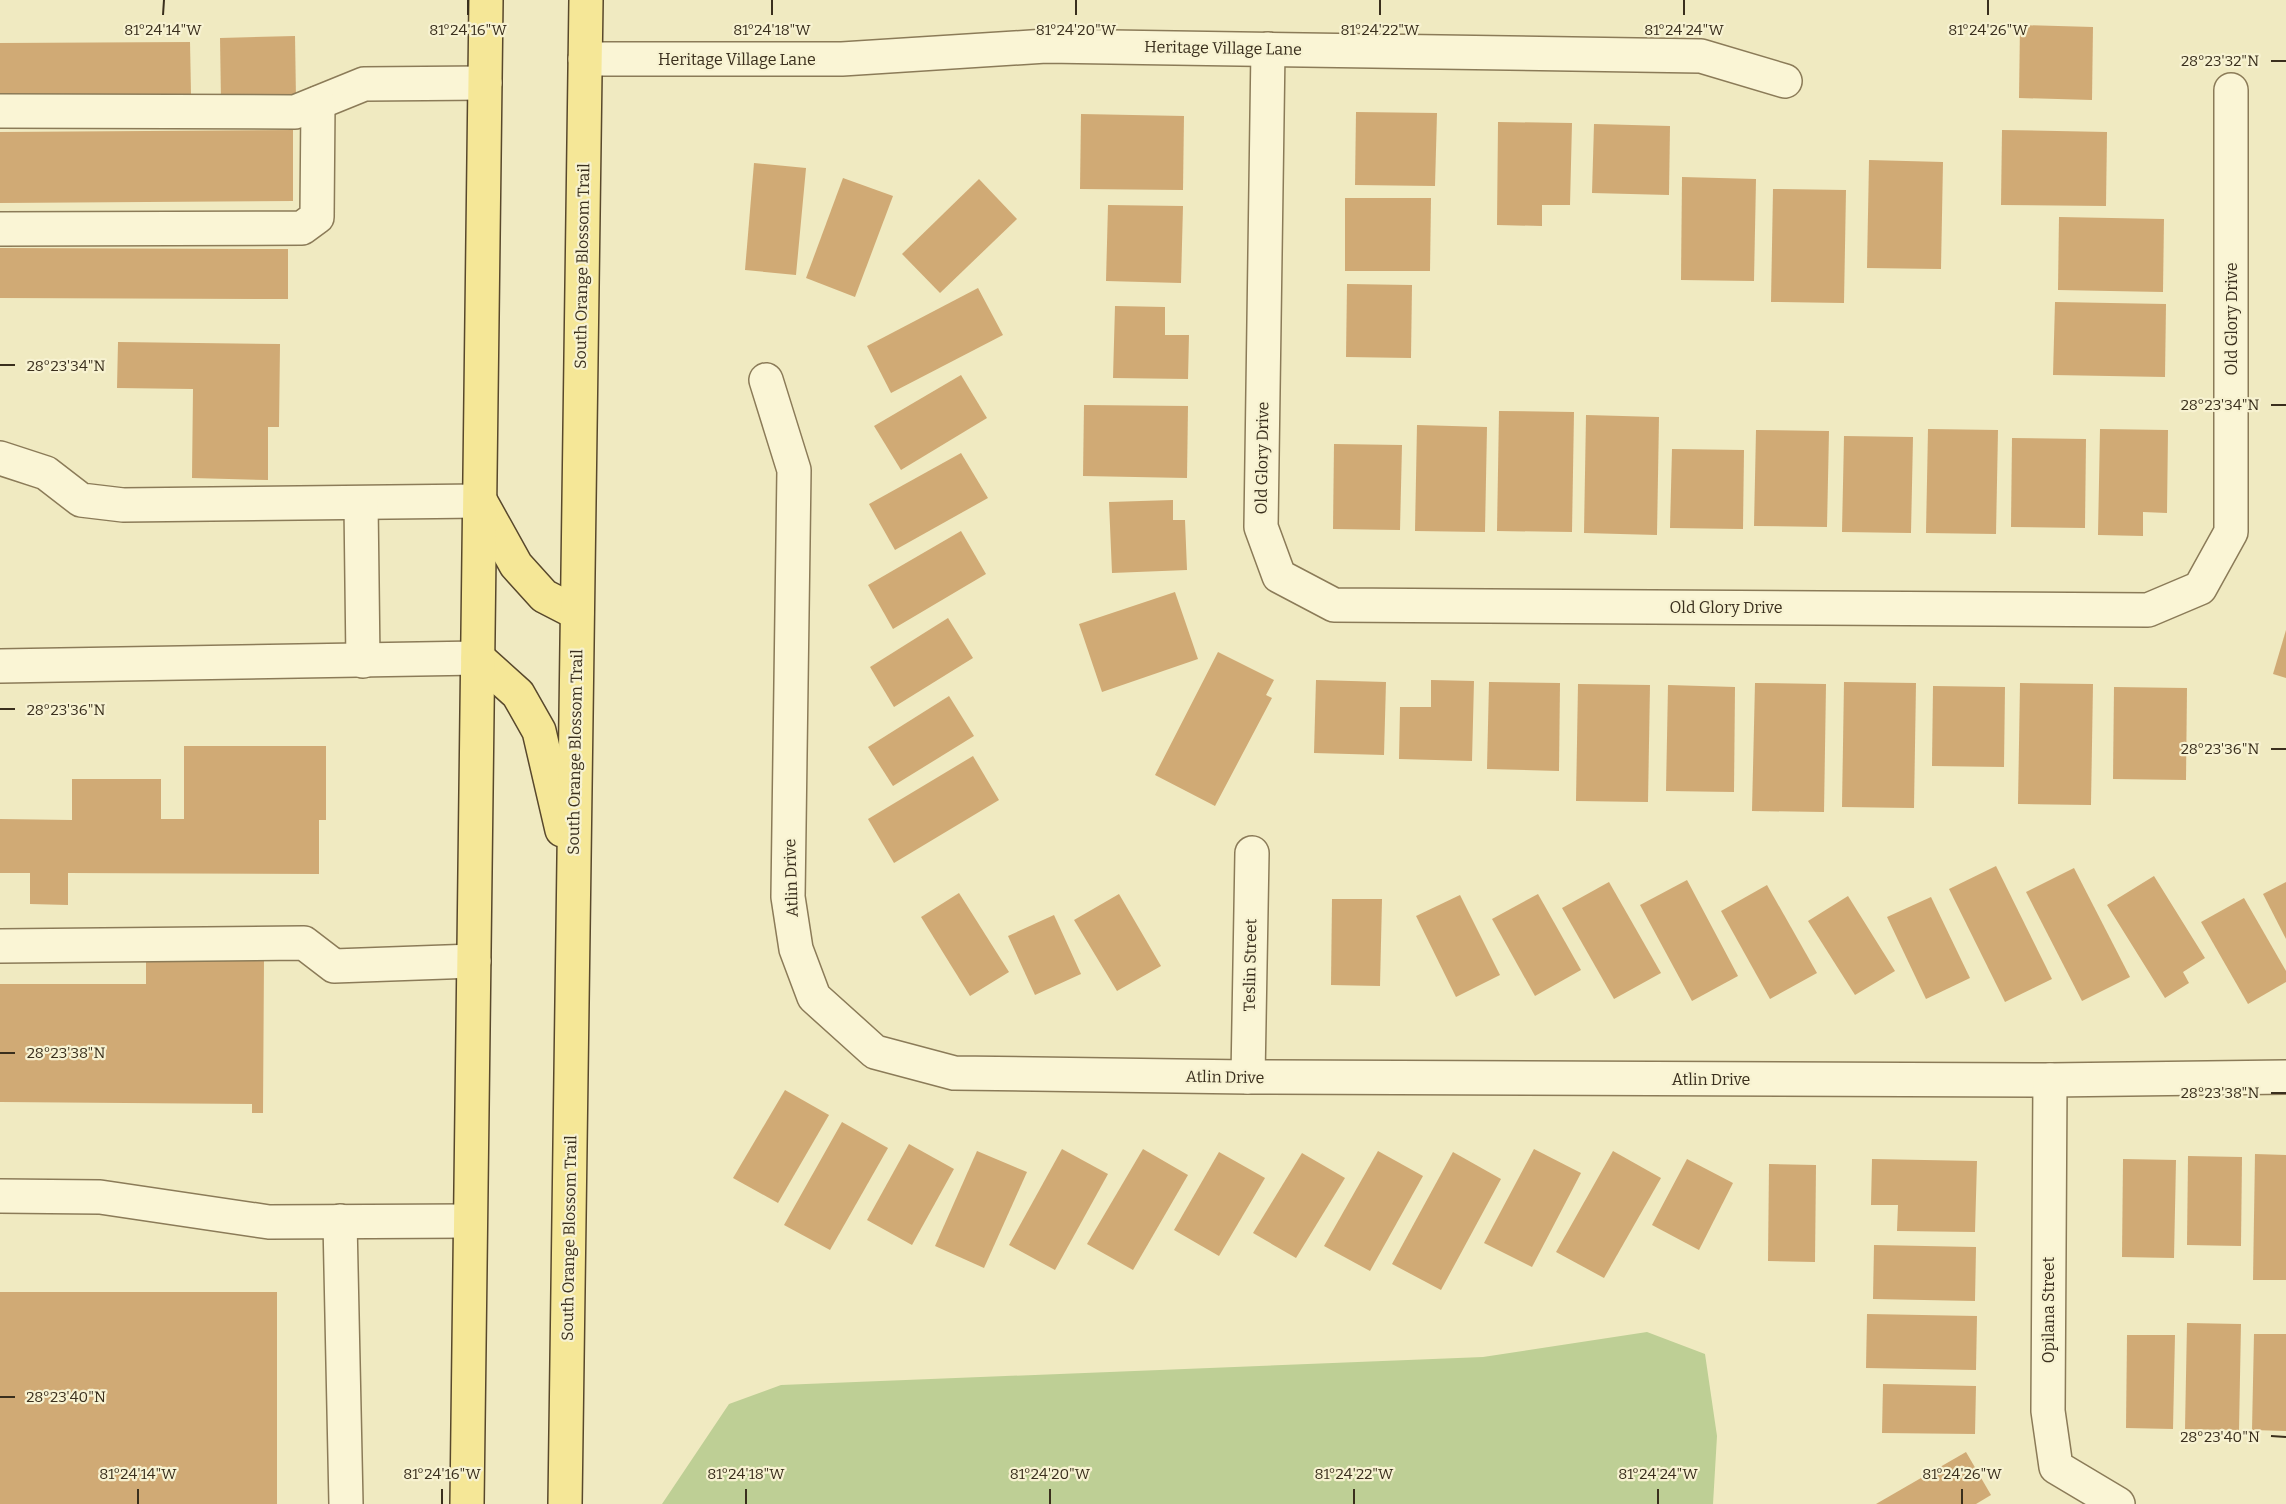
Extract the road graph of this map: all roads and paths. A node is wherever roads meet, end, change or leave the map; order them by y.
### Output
1 (486, 0) edge
2 (586, 0) edge
3 (1268, 49) junction
4 (585, 59) junction
5 (1785, 81) dead end
6 (485, 83) junction
7 (2231, 90) dead end
8 (318, 104) junction
9 (0, 111) edge
10 (0, 229) edge
11 (766, 380) dead end
12 (0, 458) edge
13 (480, 501) junction
14 (361, 503) junction
15 (577, 613) junction
16 (478, 658) junction
17 (363, 661) junction
18 (0, 666) edge
19 (1252, 853) dead end
20 (574, 882) junction
21 (0, 946) edge
22 (474, 961) junction
23 (1248, 1077) junction
24 (2286, 1077) edge
25 (2050, 1080) junction
26 (0, 1196) edge
27 (340, 1221) junction
28 (470, 1221) junction
29 (346, 1504) edge
30 (466, 1504) edge
31 (565, 1504) edge
32 (2118, 1504) edge

1 - 6 main road
2 - 4 main road, South Orange Blossom Trail
3 - 4 street, Heritage Village Lane
3 - 5 street, Heritage Village Lane
3 - 7 street, Old Glory Drive
4 - 15 main road, South Orange Blossom Trail
6 - 8 street
6 - 13 main road
8 - 9 street
8 - 10 street
11 - 23 street, Atlin Drive
12 - 14 street
13 - 14 street
13 - 15 main road
13 - 16 main road
14 - 17 street
15 - 20 main road, South Orange Blossom Trail
16 - 17 street
16 - 20 main road
16 - 22 main road
17 - 18 street
19 - 23 street, Teslin Street
20 - 31 main road, South Orange Blossom Trail
21 - 22 street
22 - 28 main road
23 - 25 street, Atlin Drive
24 - 25 street, Atlin Drive
25 - 32 street, Opilana Street
26 - 27 street
27 - 28 street
27 - 29 street
28 - 30 main road

